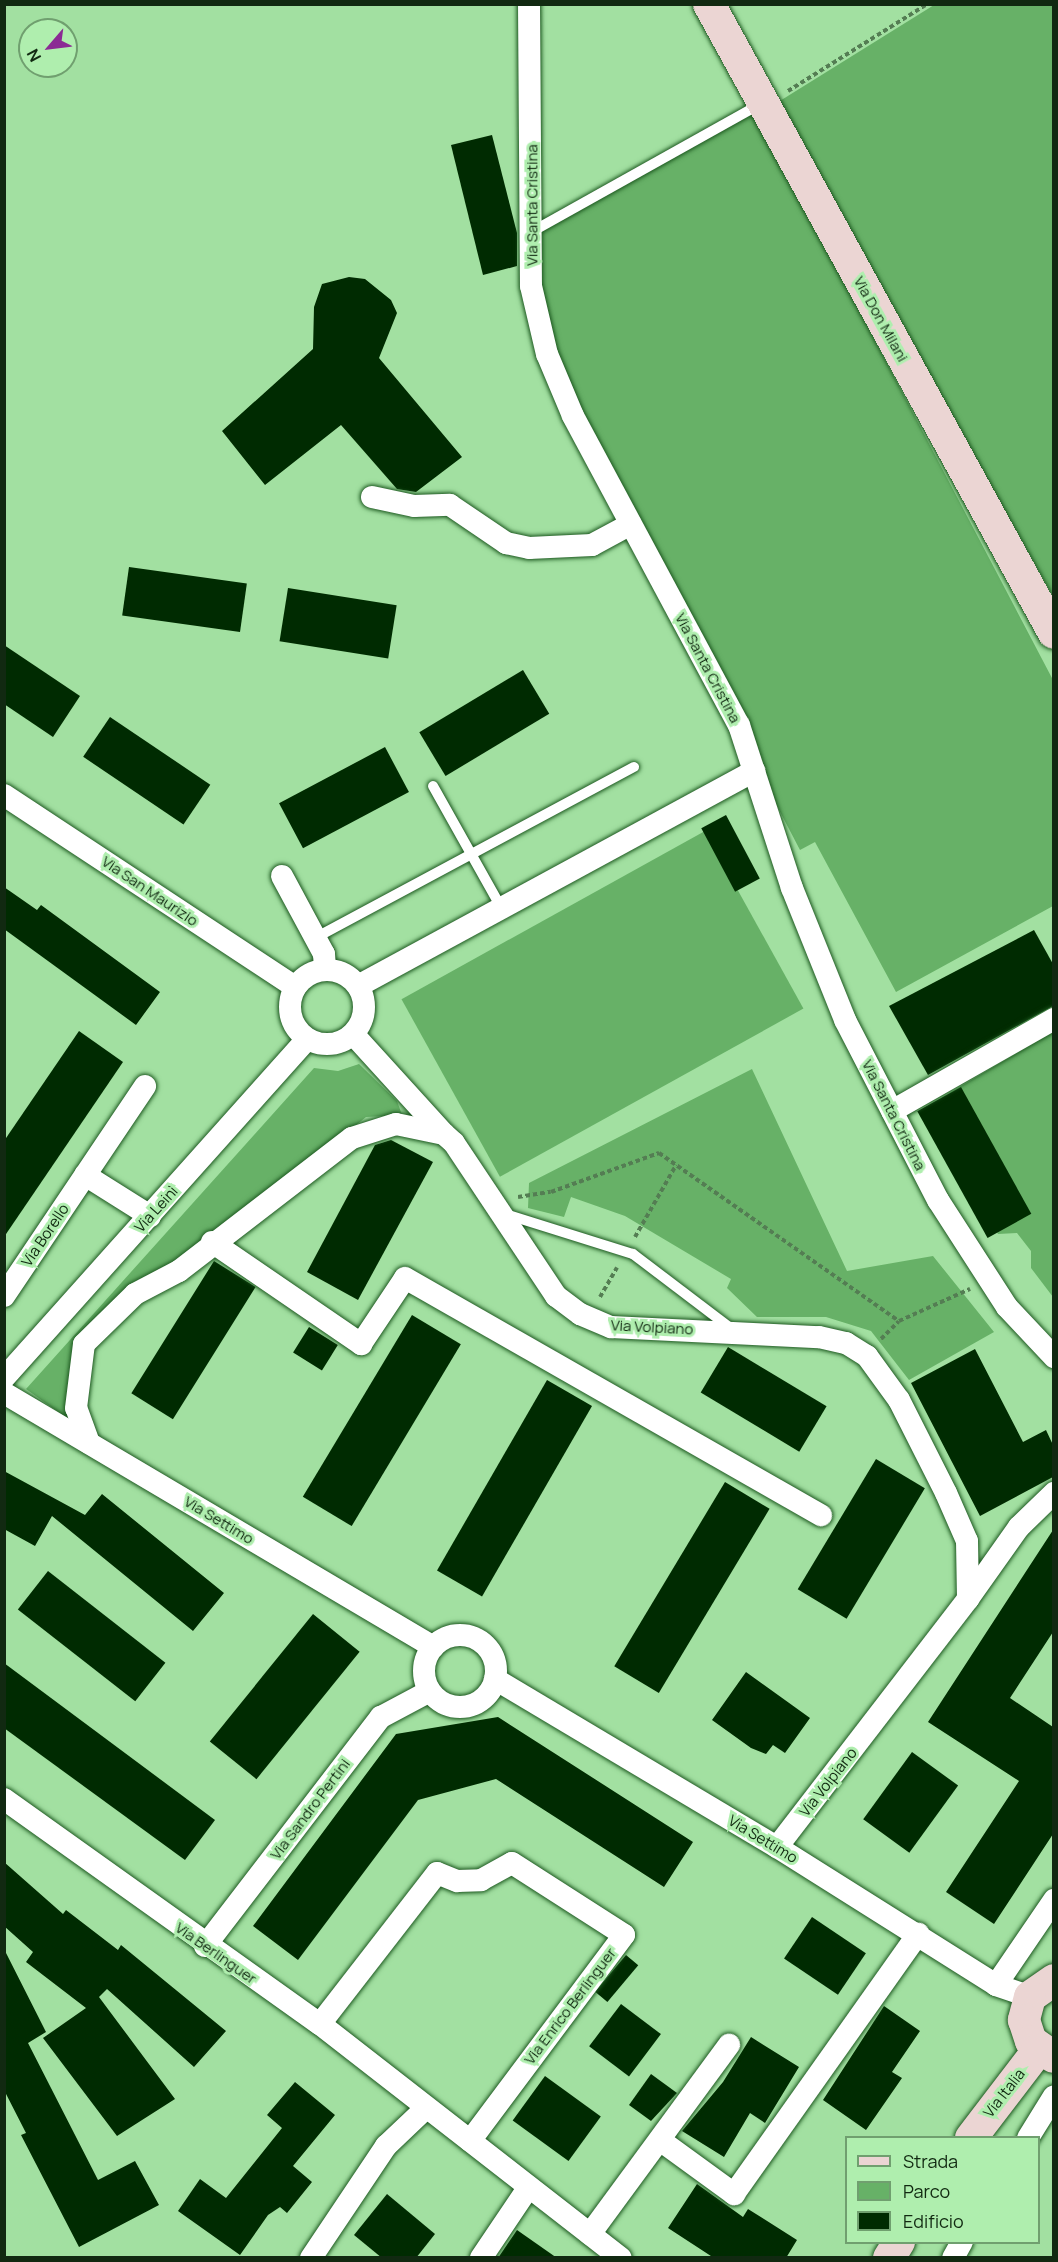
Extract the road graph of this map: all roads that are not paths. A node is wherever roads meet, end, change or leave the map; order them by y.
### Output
1 (529, 4) edge
2 (709, 4) edge
3 (762, 102) junction
4 (535, 230) junction
5 (372, 497) dead end
6 (631, 525) junction
7 (1053, 633) edge
8 (634, 767) dead end
9 (754, 771) junction
10 (433, 786) dead end
11 (4, 795) edge
12 (472, 853) junction
13 (282, 876) dead end
14 (501, 907) junction
15 (315, 938) junction
16 (325, 970) junction
17 (358, 986) junction
18 (295, 987) junction
19 (1053, 1018) edge
20 (353, 1034) junction
21 (307, 1039) junction
22 (145, 1086) dead end
23 (892, 1110) junction
24 (444, 1134) junction
25 (85, 1175) junction
26 (498, 1207) junction
27 (150, 1216) junction
28 (212, 1242) junction
29 (4, 1296) edge
30 (736, 1332) junction
31 (1053, 1357) edge
32 (4, 1378) edge
33 (4, 1394) edge
34 (88, 1443) junction
35 (1053, 1493) edge
36 (821, 1515) dead end
37 (968, 1599) junction
38 (434, 1647) junction
39 (495, 1679) junction
40 (430, 1691) junction
41 (4, 1799) edge
42 (777, 1847) junction
43 (1053, 1900) edge
44 (918, 1934) junction
45 (205, 1946) junction
46 (996, 1985) junction
47 (1042, 1989) edge
48 (320, 2024) junction
49 (729, 2045) dead end
50 (1046, 2053) edge
51 (1053, 2096) edge
52 (426, 2108) junction
53 (973, 2136) edge
54 (1029, 2136) edge
55 (660, 2140) junction
56 (470, 2141) junction
57 (528, 2188) junction
58 (590, 2234) junction
59 (898, 2244) edge
60 (961, 2244) edge
61 (311, 2258) edge
62 (481, 2258) edge
63 (621, 2258) edge
64 (889, 2258) edge
65 (953, 2258) edge

1 - 4 street, Via Santa Cristina
2 - 3 street, Via Don Milani
3 - 4 lane
3 - 7 street, Via Don Milani
4 - 6 street, Via Santa Cristina
5 - 6 street
6 - 9 street, Via Santa Cristina
8 - 12 lane
9 - 14 street
9 - 23 street, Via Santa Cristina
10 - 12 lane
11 - 18 street, Via San Maurizio
12 - 14 lane
12 - 15 lane
13 - 15 street
14 - 17 street
15 - 16 street
16 - 17 street
16 - 18 street
17 - 20 street
18 - 21 street
19 - 23 street
20 - 21 street
20 - 24 street, Via Volpiano
21 - 27 street, Via Leinì
22 - 25 street, Via Borello
23 - 31 street, Via Santa Cristina
24 - 26 street, Via Volpiano
24 - 28 street
25 - 27 street
25 - 29 street, Via Borello
26 - 30 lane
26 - 30 street, Via Volpiano
27 - 32 street, Via Leinì
28 - 34 street
28 - 36 street
30 - 37 street, Via Volpiano
33 - 34 street, Via Settimo
34 - 38 street, Via Settimo
35 - 37 street
37 - 42 street, Via Volpiano
38 - 39 street
38 - 40 street
39 - 40 street
39 - 42 street, Via Settimo
40 - 45 street, Via Sandro Pertini
41 - 45 street, Via Berlinguer
42 - 44 street, Via Settimo
43 - 46 street
44 - 46 street, Via Settimo
44 - 55 street
45 - 48 street, Via Berlinguer
46 - 47 street, Via Settimo
47 - 50 street
48 - 52 street, Via Berlinguer
48 - 56 street, Via Enrico Berlinguer
49 - 55 street
50 - 53 street, Via Italia
51 - 54 street
52 - 56 street, Via Berlinguer
52 - 61 street
55 - 58 street
56 - 57 street, Via Berlinguer
57 - 58 street, Via Berlinguer
57 - 62 street
58 - 63 street, Via Berlinguer
59 - 64 street
60 - 65 street

